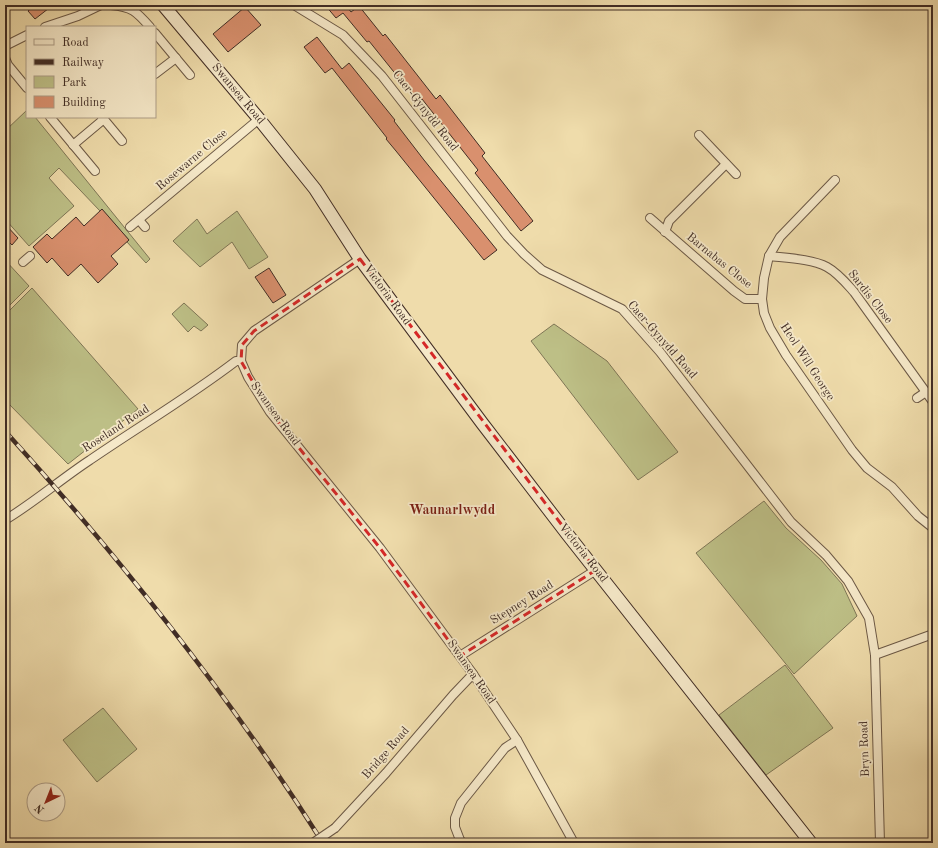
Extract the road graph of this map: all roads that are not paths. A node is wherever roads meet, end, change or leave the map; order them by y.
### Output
1 (101, 5) edge
2 (111, 5) edge
3 (163, 5) edge
4 (294, 5) edge
5 (48, 26) edge
6 (149, 26) edge
7 (156, 34) edge
8 (26, 36) edge
9 (5, 46) edge
10 (5, 58) edge
11 (176, 58) junction
12 (156, 73) edge
13 (190, 75) dead end
14 (26, 87) edge
15 (51, 118) edge
16 (103, 118) edge
17 (260, 119) junction
18 (699, 135) dead end
19 (122, 141) dead end
20 (72, 145) junction
21 (726, 164) junction
22 (95, 172) dead end
23 (736, 174) dead end
24 (835, 180) dead end
25 (650, 218) dead end
26 (139, 220) junction
27 (145, 226) dead end
28 (130, 227) dead end
29 (664, 232) junction
30 (30, 256) dead end
31 (769, 256) junction
32 (360, 259) junction
33 (23, 262) dead end
34 (762, 299) junction
35 (241, 361) junction
36 (926, 392) junction
37 (917, 398) dead end
38 (933, 402) edge
39 (5, 520) edge
40 (933, 528) edge
41 (596, 570) junction
42 (933, 634) edge
43 (875, 655) junction
44 (460, 656) junction
45 (473, 674) junction
46 (517, 740) junction
47 (313, 843) edge
48 (463, 843) edge
49 (574, 843) edge
50 (812, 843) edge
51 (880, 843) edge

1 - 5 street
2 - 6 street
3 - 17 main road, Swansea Road
4 - 43 street, Caer-Gynydd Road
7 - 11 street
8 - 9 street
10 - 14 street
11 - 12 street
11 - 13 street
15 - 20 street
16 - 19 street
16 - 20 street
17 - 26 street, Rosewarne Close
17 - 32 main road, Swansea Road
18 - 21 street
20 - 22 street
21 - 23 street
21 - 29 street
24 - 31 street, Heol Will George
25 - 29 street, Barnabas Close
26 - 27 street
26 - 28 street, Rosewarne Close
29 - 34 street, Barnabas Close
30 - 33 street
31 - 34 street, Heol Will George
31 - 36 street, Sardis Close
32 - 35 street
32 - 41 main road, Victoria Road
34 - 40 street, Heol Will George
35 - 39 street, Roseland Road
35 - 44 street, Swansea Road
36 - 37 street
36 - 38 street, Sardis Close
41 - 44 street, Stepney Road
41 - 50 main road, Victoria Road
42 - 43 street
43 - 51 street, Bryn Road
44 - 45 street, Swansea Road
45 - 46 street, Swansea Road
45 - 47 street, Bridge Road, bridge
46 - 48 street
46 - 49 street, Swansea Road

